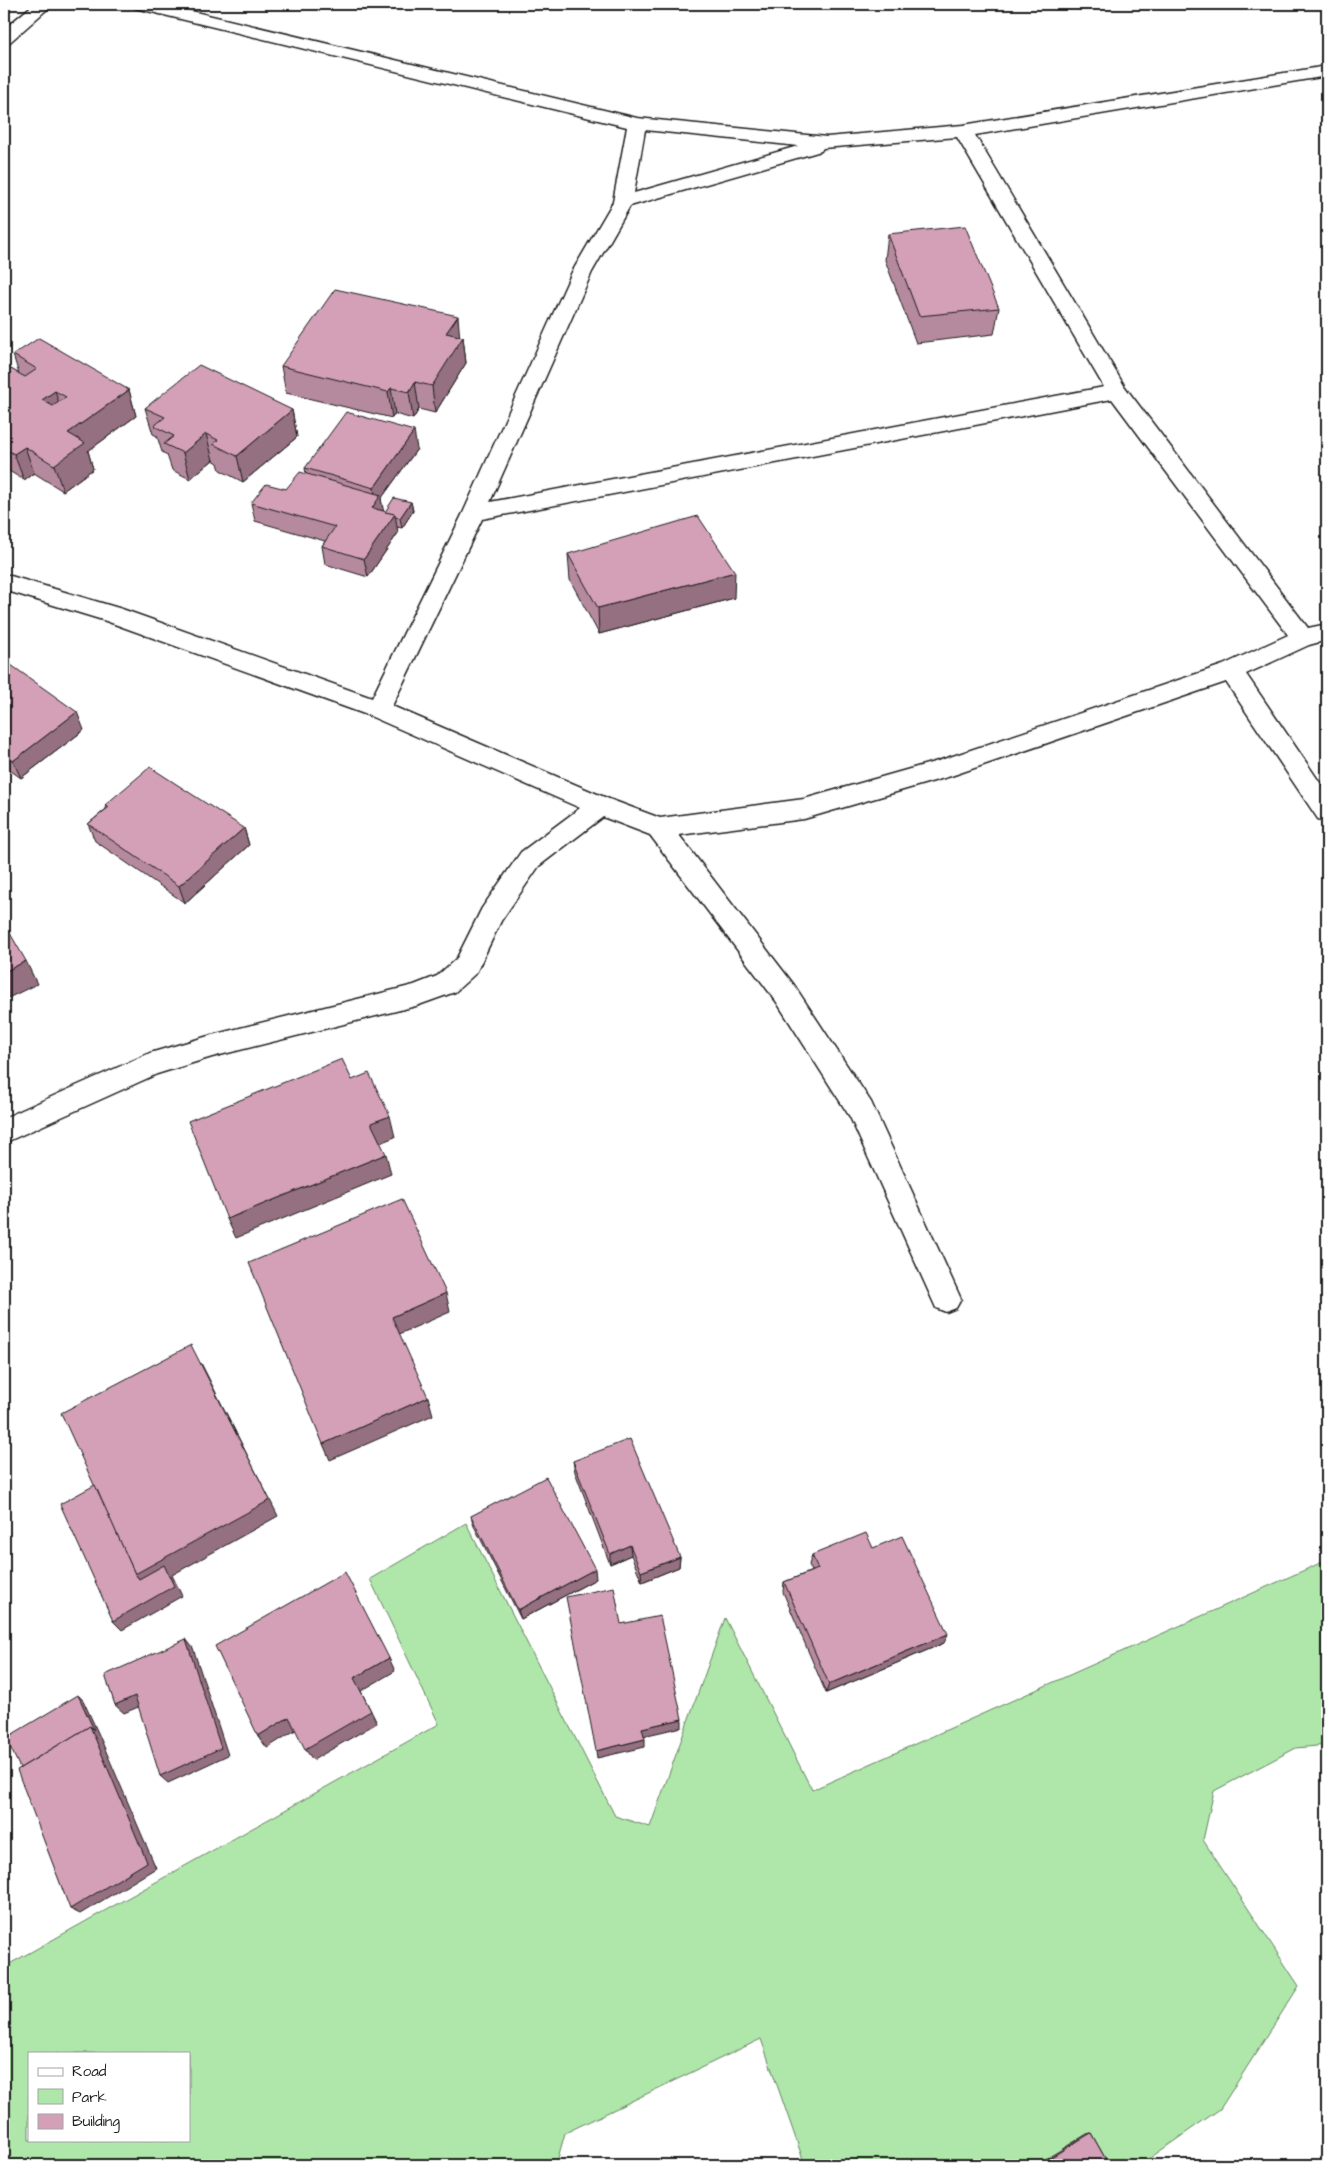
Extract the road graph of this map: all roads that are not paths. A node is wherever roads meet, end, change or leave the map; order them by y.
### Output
1 (44, 4) edge
2 (141, 4) edge
3 (4, 38) edge
4 (1327, 71) edge
5 (637, 124) junction
6 (963, 131) junction
7 (827, 143) junction
8 (623, 202) junction
9 (1117, 391) junction
10 (474, 513) junction
11 (4, 582) edge
12 (1327, 632) edge
13 (1303, 638) junction
14 (1231, 671) junction
15 (378, 710) junction
16 (600, 806) junction
17 (1327, 812) edge
18 (659, 828) junction
19 (4, 1130) edge
20 (946, 1299) dead end

1 - 3 street
2 - 5 street
4 - 6 street
5 - 7 street
5 - 8 street
6 - 7 street
6 - 9 street
7 - 8 street
8 - 10 street
9 - 10 street
9 - 13 street
10 - 15 street
11 - 15 street
12 - 13 street
13 - 14 street
14 - 17 street
14 - 18 street
15 - 16 street
16 - 18 street
16 - 19 street
18 - 20 street

